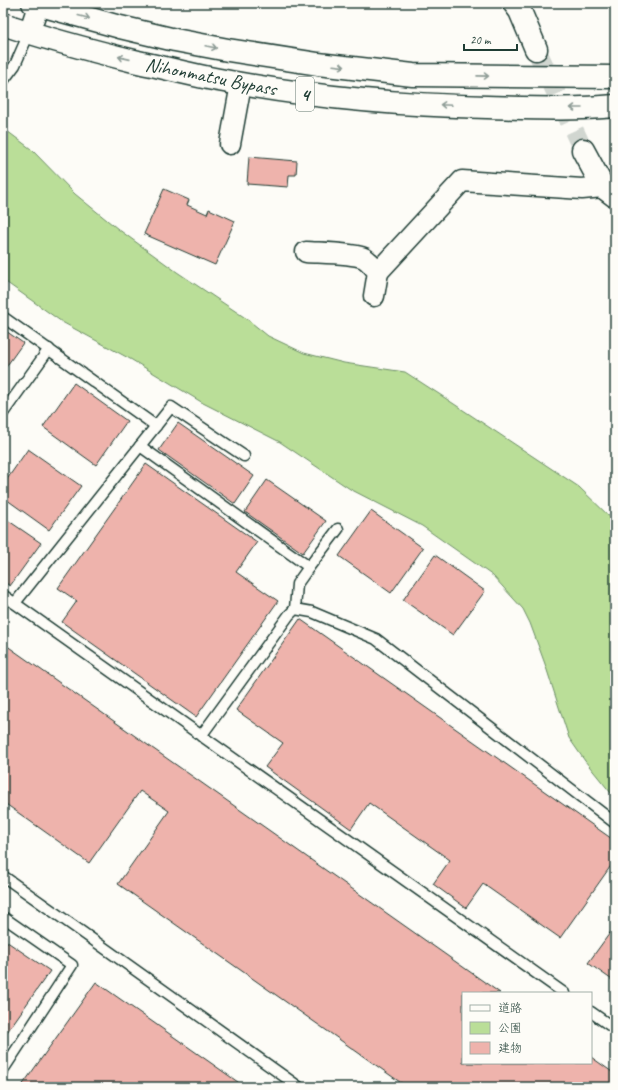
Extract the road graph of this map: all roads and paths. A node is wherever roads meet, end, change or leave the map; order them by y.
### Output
1 (514, 3) edge
2 (37, 4) edge
3 (3, 24) edge
4 (29, 33) junction
5 (536, 49) tunnel mouth
6 (615, 77) edge
7 (3, 81) edge
8 (241, 84) junction
9 (615, 106) edge
10 (230, 144) dead end
11 (583, 150) tunnel mouth
12 (609, 192) edge
13 (306, 252) dead end
14 (378, 272) junction
15 (374, 296) dead end
16 (3, 317) edge
17 (49, 349) junction
18 (3, 413) edge
19 (156, 426) junction
20 (140, 446) junction
21 (244, 456) dead end
22 (338, 529) dead end
23 (309, 567) junction
24 (3, 595) edge
25 (14, 603) junction
26 (295, 610) junction
27 (202, 736) junction
28 (615, 823) edge
29 (3, 876) edge
30 (3, 917) edge
31 (563, 992) edge
32 (592, 1013) edge
33 (615, 1029) edge
34 (3, 1070) edge
35 (299, 1087) edge

1 - 5 main road
2 - 4 street
2 -> 6 main road, Nihonmatsu Bypass / 4
3 - 4 main road, Nihonmatsu Bypass / 4
4 - 7 lane
8 -> 4 main road, Nihonmatsu Bypass / 4
9 -> 8 main road, Nihonmatsu Bypass / 4
8 - 10 street
11 - 12 main road
12 - 14 street
13 - 14 street
14 - 15 street
16 - 17 lane
17 - 18 lane
17 - 19 lane
19 - 20 lane
19 - 21 lane
20 - 23 lane
20 - 25 lane
22 - 23 lane
23 - 26 lane
24 - 25 lane
25 - 27 lane
26 - 27 lane
26 - 28 lane
27 - 31 lane
29 - 35 lane
30 - 34 lane
32 - 33 lane

